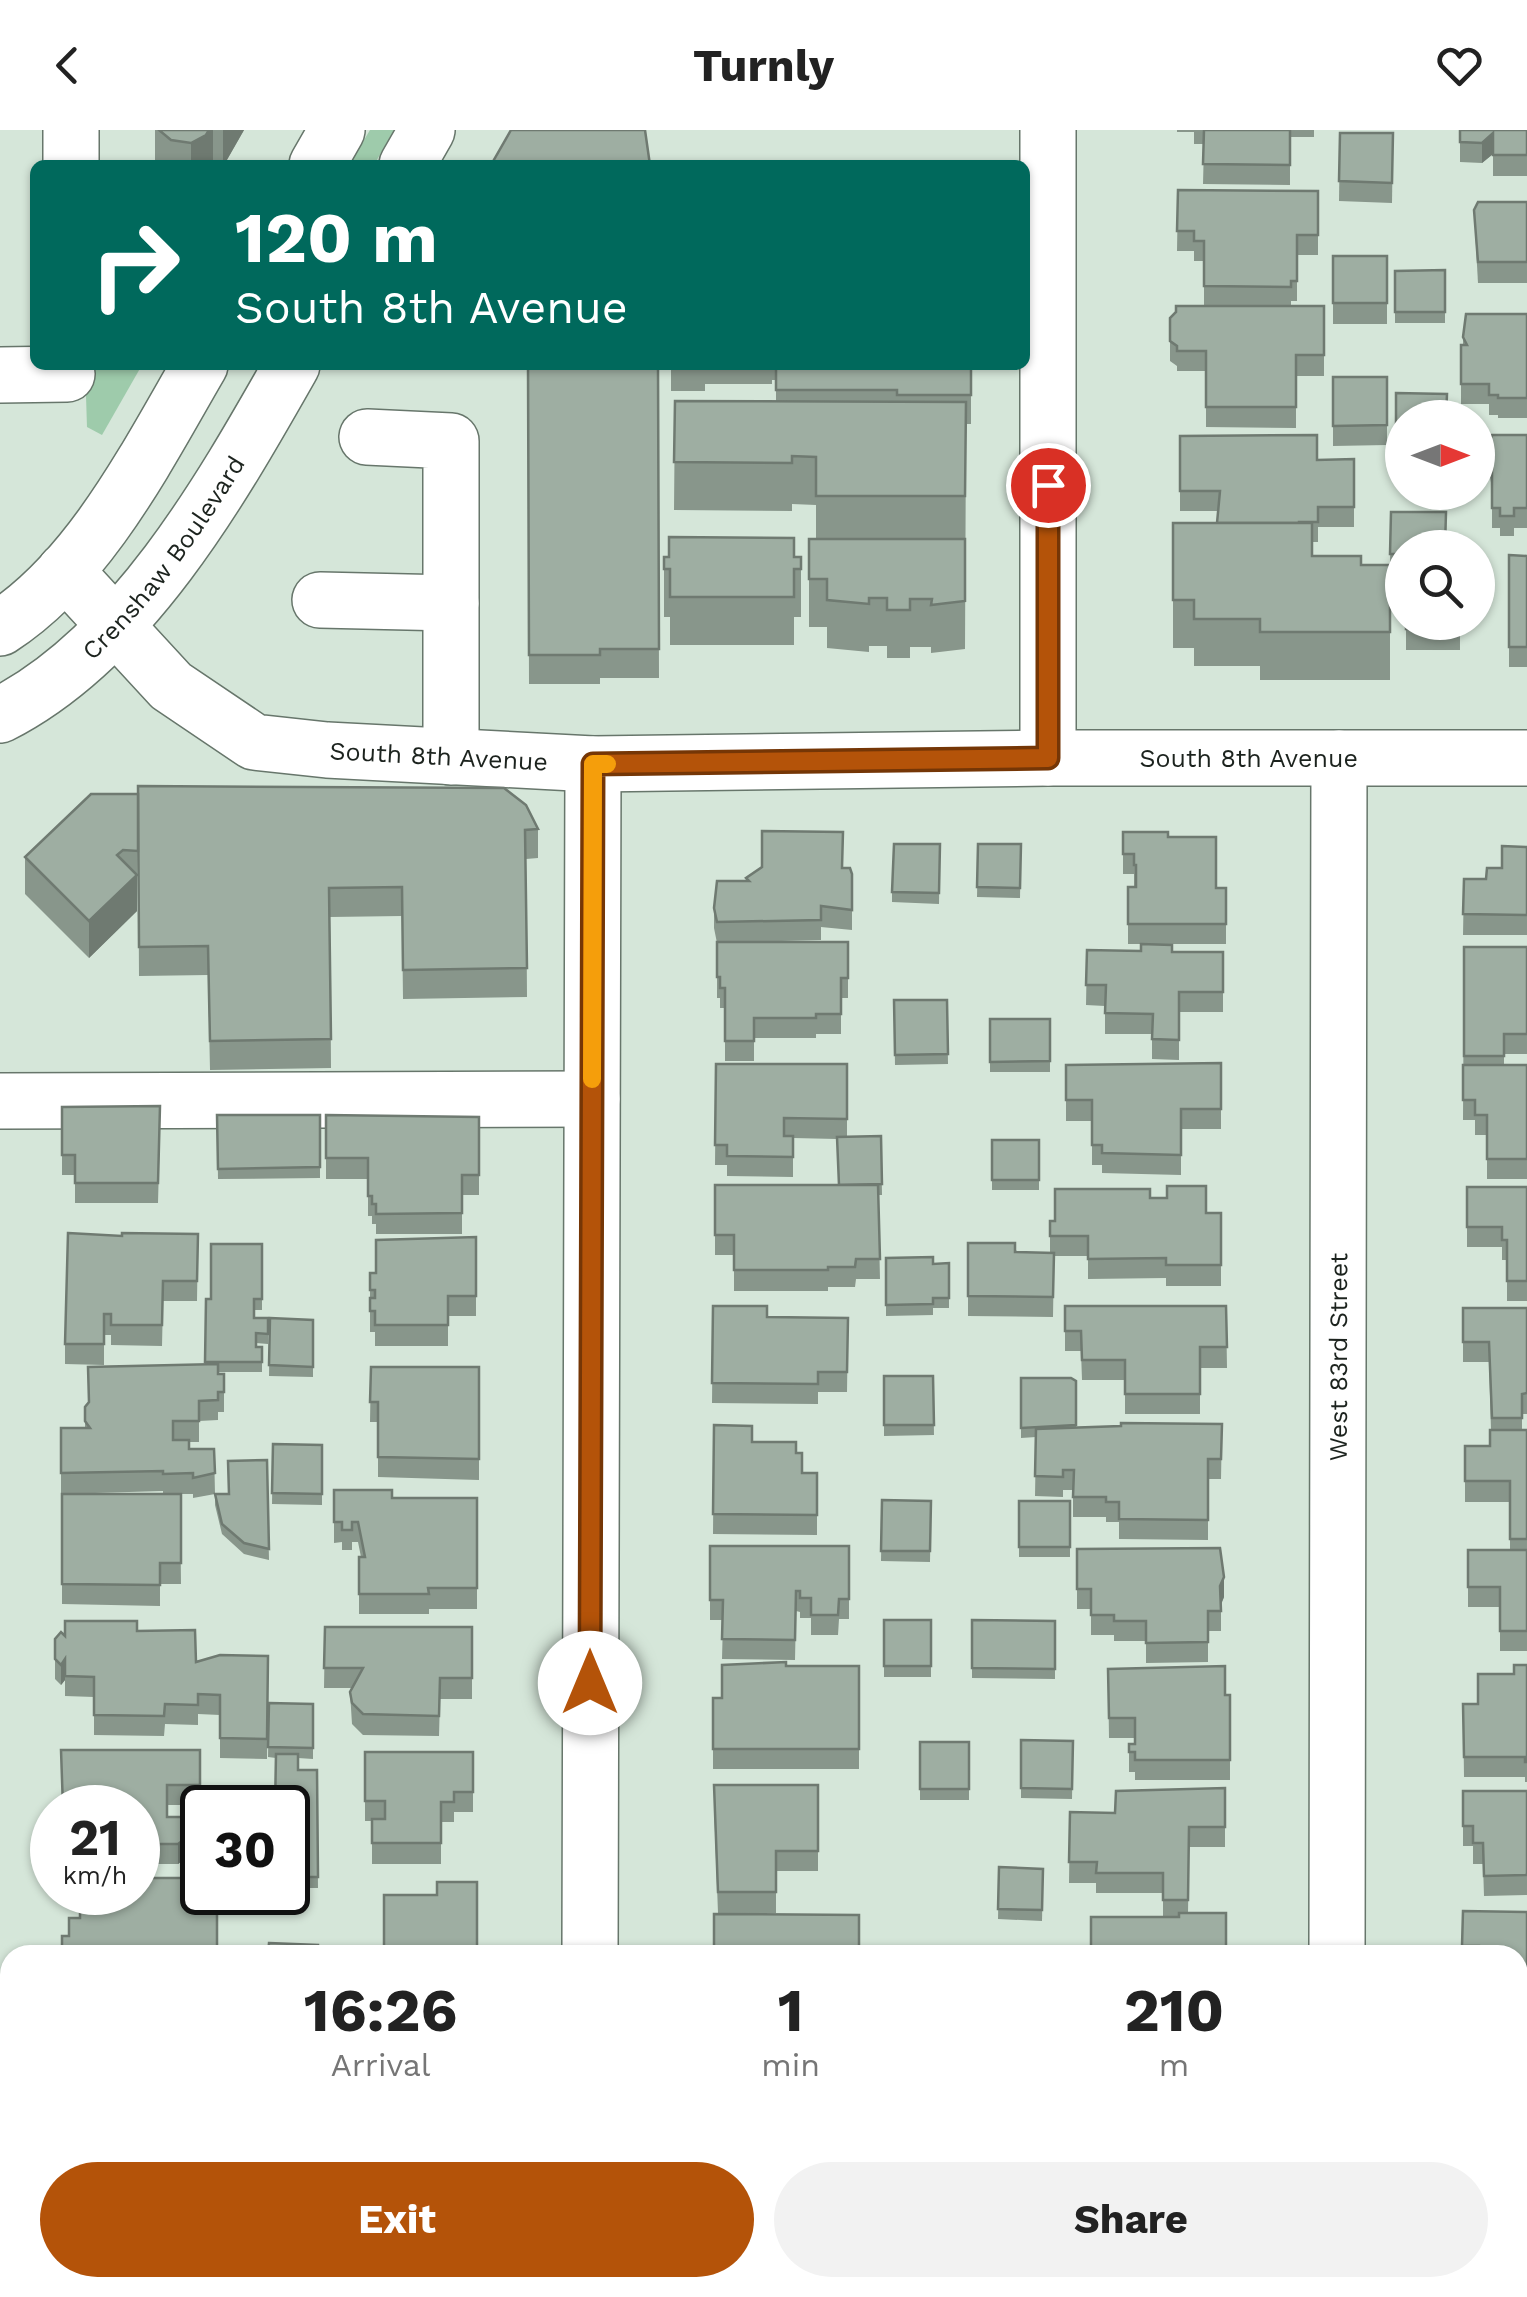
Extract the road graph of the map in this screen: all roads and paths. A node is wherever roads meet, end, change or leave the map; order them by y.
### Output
1 (71, 130) edge
2 (337, 130) edge
3 (426, 130) edge
4 (1048, 130) edge
5 (72, 160) edge
6 (320, 160) edge
7 (409, 160) edge
8 (197, 370) edge
9 (289, 370) edge
10 (0, 376) edge
11 (67, 381) edge
12 (367, 437) dead end
13 (64, 571) junction
14 (320, 600) dead end
15 (452, 603) junction
16 (116, 626) junction
17 (0, 628) edge
18 (0, 715) edge
19 (450, 756) junction
20 (1048, 758) junction
21 (1340, 758) junction
22 (1527, 758) edge
23 (593, 764) junction
24 (592, 1100) junction
25 (0, 1102) edge
26 (590, 1945) edge
27 (1336, 1945) edge

1 - 5 street
2 - 6 street
3 - 7 street
4 - 20 street
8 - 13 street
9 - 16 street, Crenshaw Boulevard
10 - 11 street
12 - 15 street
13 - 16 street, South 8th Avenue
13 - 17 street
14 - 15 street
15 - 19 street
16 - 18 street, Crenshaw Boulevard
16 - 19 street, South 8th Avenue
19 - 23 street, South 8th Avenue
20 - 21 street, South 8th Avenue
20 - 23 street, South 8th Avenue
21 - 22 street, South 8th Avenue
21 - 27 street, West 83rd Street
23 - 24 street
24 - 25 street
24 - 26 street

